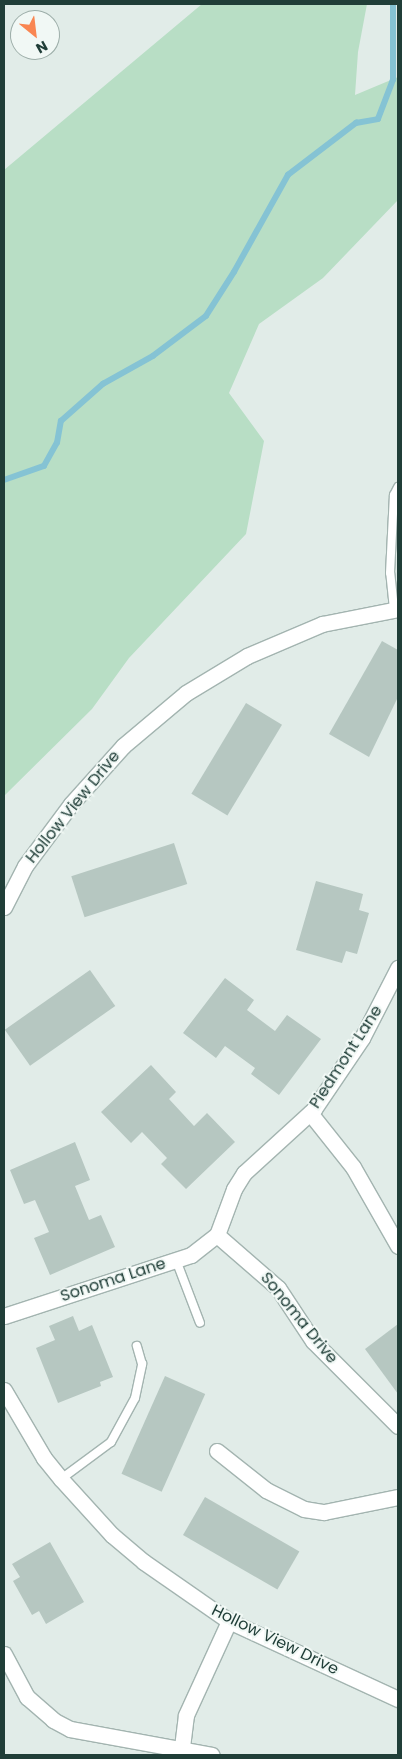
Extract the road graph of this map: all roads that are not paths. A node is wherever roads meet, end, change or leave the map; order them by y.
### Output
1 (398, 487) edge
2 (396, 609) edge
3 (4, 906) edge
4 (398, 968) edge
5 (310, 1113) junction
6 (217, 1235) junction
7 (398, 1246) edge
8 (176, 1260) junction
9 (4, 1316) edge
10 (200, 1323) dead end
11 (137, 1346) dead end
12 (4, 1390) edge
13 (398, 1426) edge
14 (217, 1451) dead end
15 (60, 1478) junction
16 (398, 1496) edge
17 (229, 1620) junction
18 (4, 1654) edge
19 (398, 1700) edge
20 (181, 1752) edge
21 (212, 1755) edge

1 - 2 lane
2 - 3 street, Hollow View Drive
4 - 5 street, Piedmont Lane
5 - 6 street, Piedmont Lane
5 - 7 street
6 - 8 street, Sonoma Lane
6 - 13 street, Sonoma Drive
8 - 9 street, Sonoma Lane
8 - 10 lane
11 - 15 lane
12 - 15 street, Hollow View Drive
14 - 16 street
15 - 17 street, Hollow View Drive
17 - 19 street, Hollow View Drive
17 - 20 street
18 - 20 street
20 - 21 street

